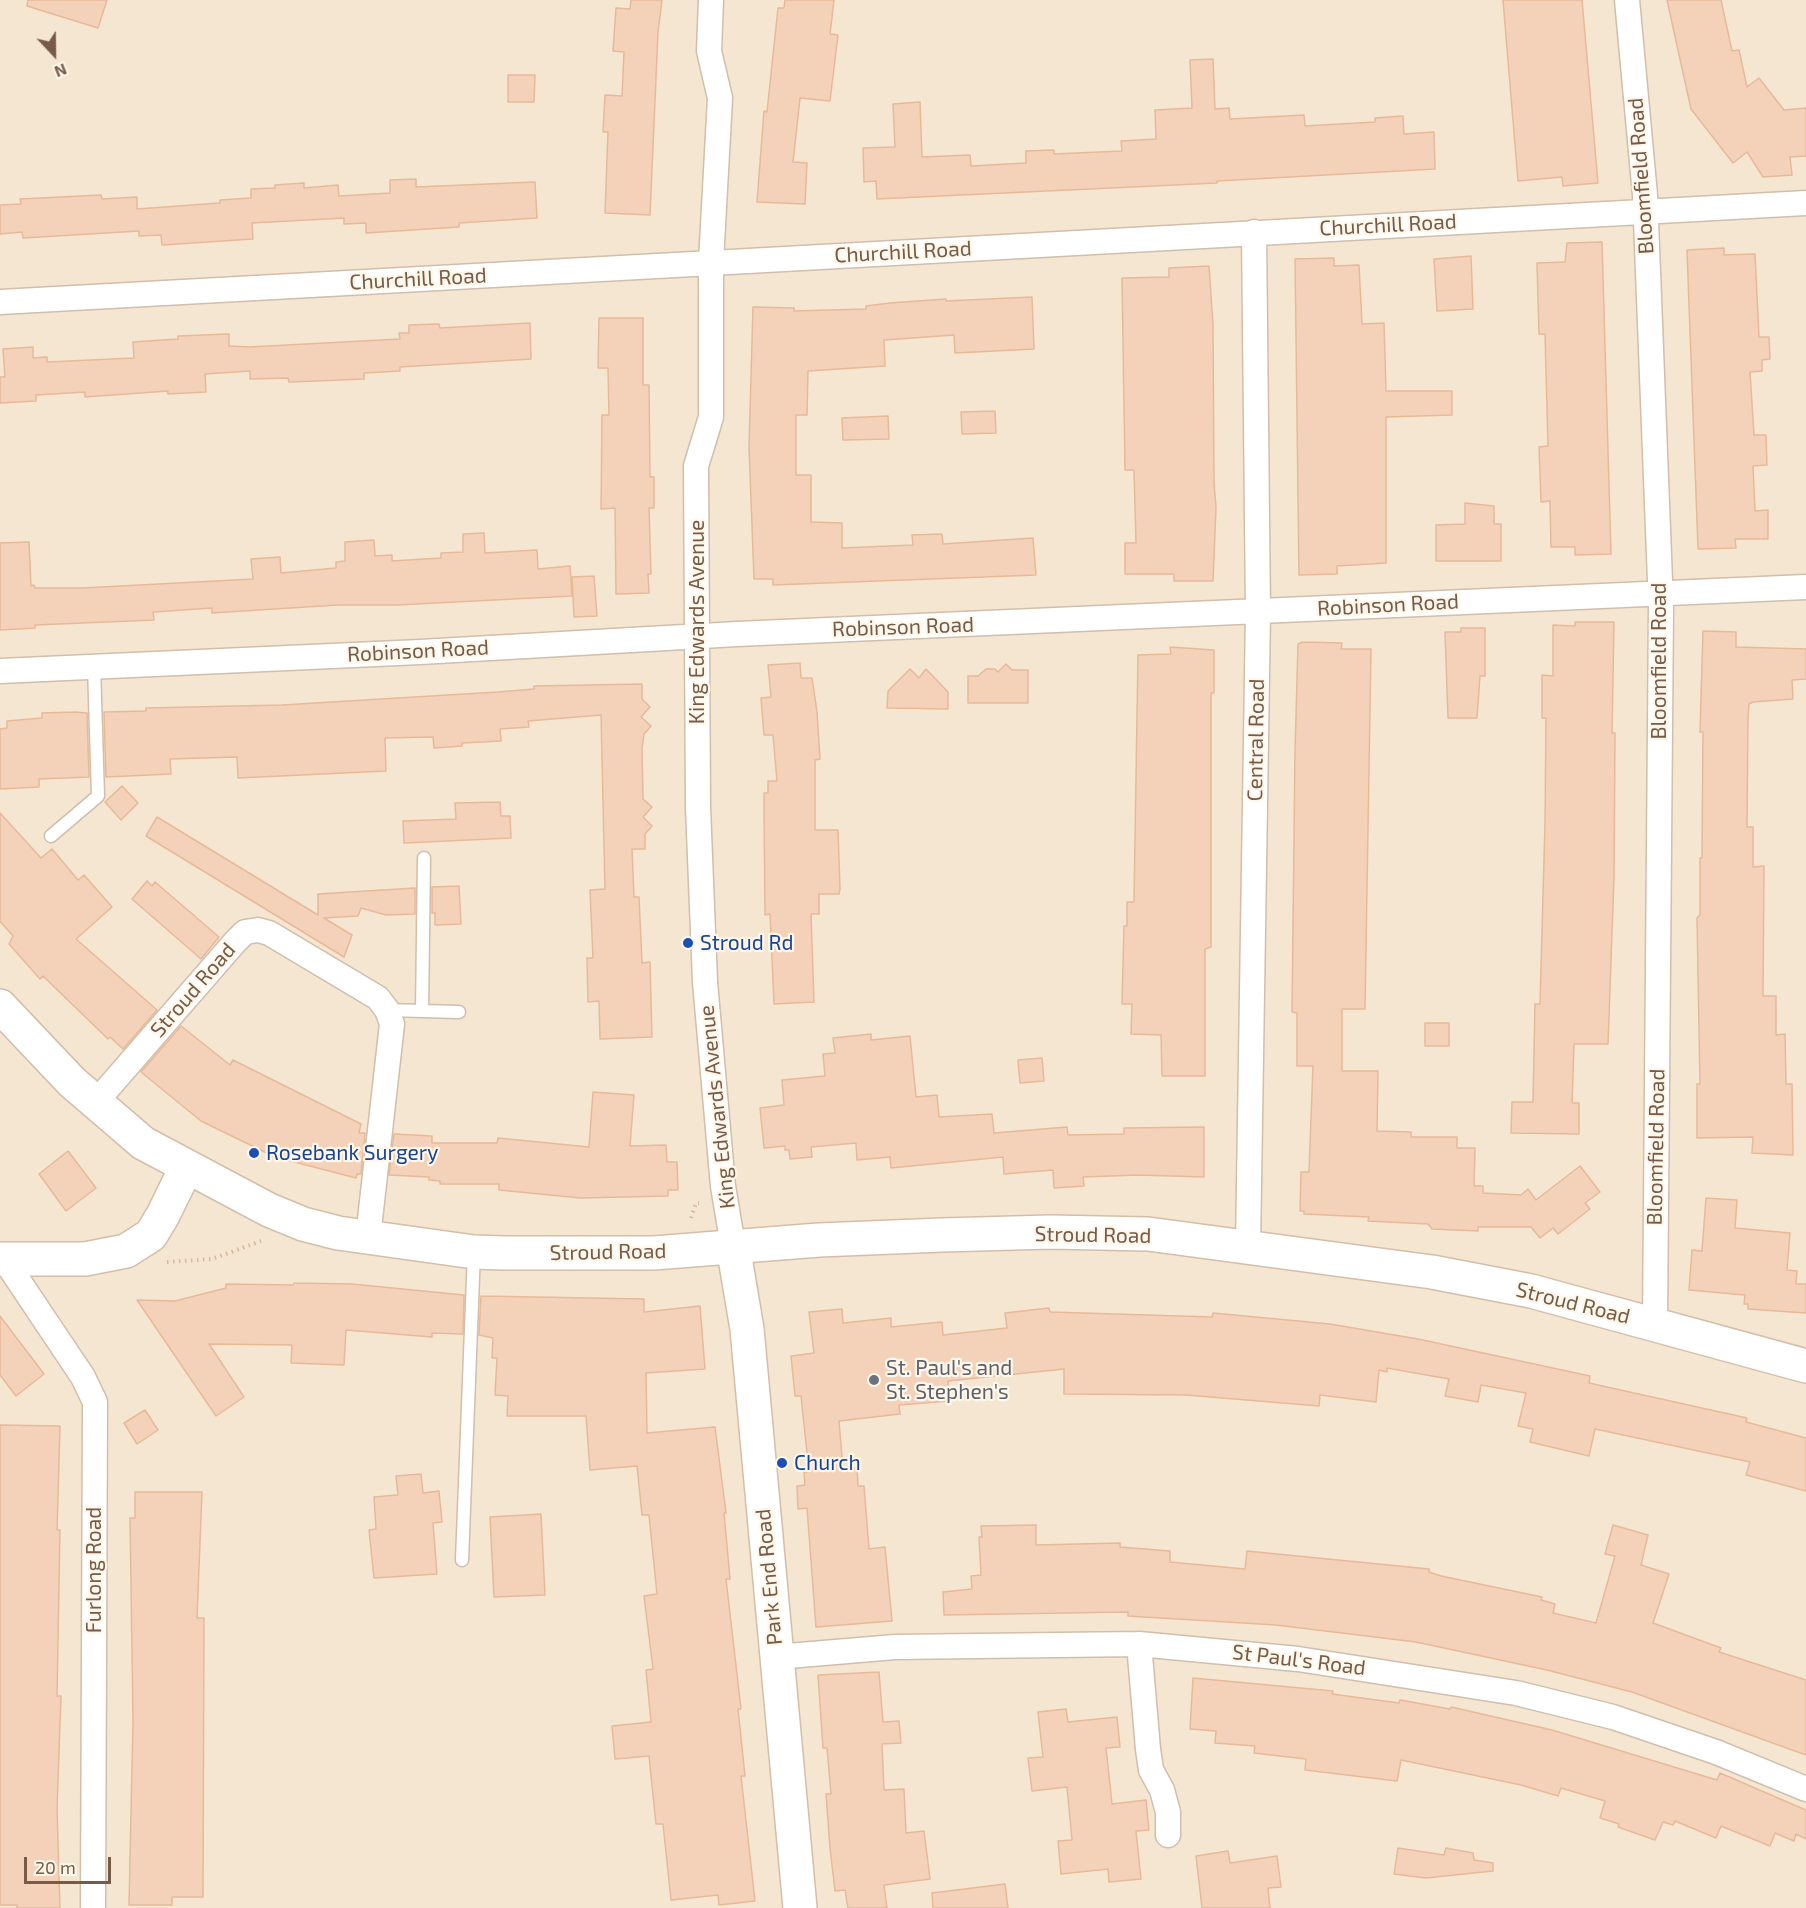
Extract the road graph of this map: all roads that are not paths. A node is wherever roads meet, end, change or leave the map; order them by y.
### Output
1 (711, 0) edge
2 (1627, 0) edge
3 (1806, 203) edge
4 (1646, 211) junction
5 (1254, 232) junction
6 (711, 262) junction
7 (0, 302) edge
8 (1806, 587) edge
9 (1660, 591) junction
10 (1258, 612) junction
11 (697, 636) junction
12 (94, 666) junction
13 (0, 671) edge
14 (51, 836) dead end
15 (424, 858) dead end
16 (0, 1006) edge
17 (387, 1010) junction
18 (422, 1011) junction
19 (459, 1012) dead end
20 (95, 1103) junction
21 (186, 1168) junction
22 (368, 1237) junction
23 (733, 1246) junction
24 (1248, 1247) junction
25 (474, 1252) junction
26 (2, 1259) edge
27 (1654, 1323) junction
28 (1806, 1366) edge
29 (462, 1560) dead end
30 (1139, 1644) junction
31 (776, 1657) junction
32 (1806, 1789) edge
33 (1168, 1835) dead end
34 (93, 1908) edge
35 (800, 1908) edge

1 - 6 street, King Edwards Avenue
2 - 4 street, Bloomfield Road
3 - 4 street, Churchill Road
4 - 5 street, Churchill Road
4 - 9 street, Bloomfield Road
5 - 6 street, Churchill Road
5 - 10 street, Central Road
6 - 7 street, Churchill Road
6 - 11 street, King Edwards Avenue
8 - 9 street, Robinson Road
9 - 10 street, Robinson Road
9 - 27 street, Bloomfield Road
10 - 11 street, Robinson Road
10 - 24 street, Central Road
11 - 12 street, Robinson Road
11 - 23 street, King Edwards Avenue
12 - 13 street, Robinson Road
12 - 14 lane
15 - 18 lane
16 - 20 main road, Stroud Road
17 - 18 lane
17 - 20 street, Stroud Road
17 - 22 street
18 - 19 lane
20 - 21 main road, Stroud Road
21 - 22 main road, Stroud Road
21 - 26 main road
22 - 25 main road, Stroud Road
23 - 24 main road, Stroud Road
23 - 25 main road, Stroud Road
23 - 31 main road, Park End Road
24 - 27 main road, Stroud Road
25 - 29 lane
26 - 34 street, Furlong Road
27 - 28 main road, Stroud Road
30 - 31 street, St Paul's Road
30 - 32 street, St Paul's Road
30 - 33 street
31 - 35 main road, Park End Road

